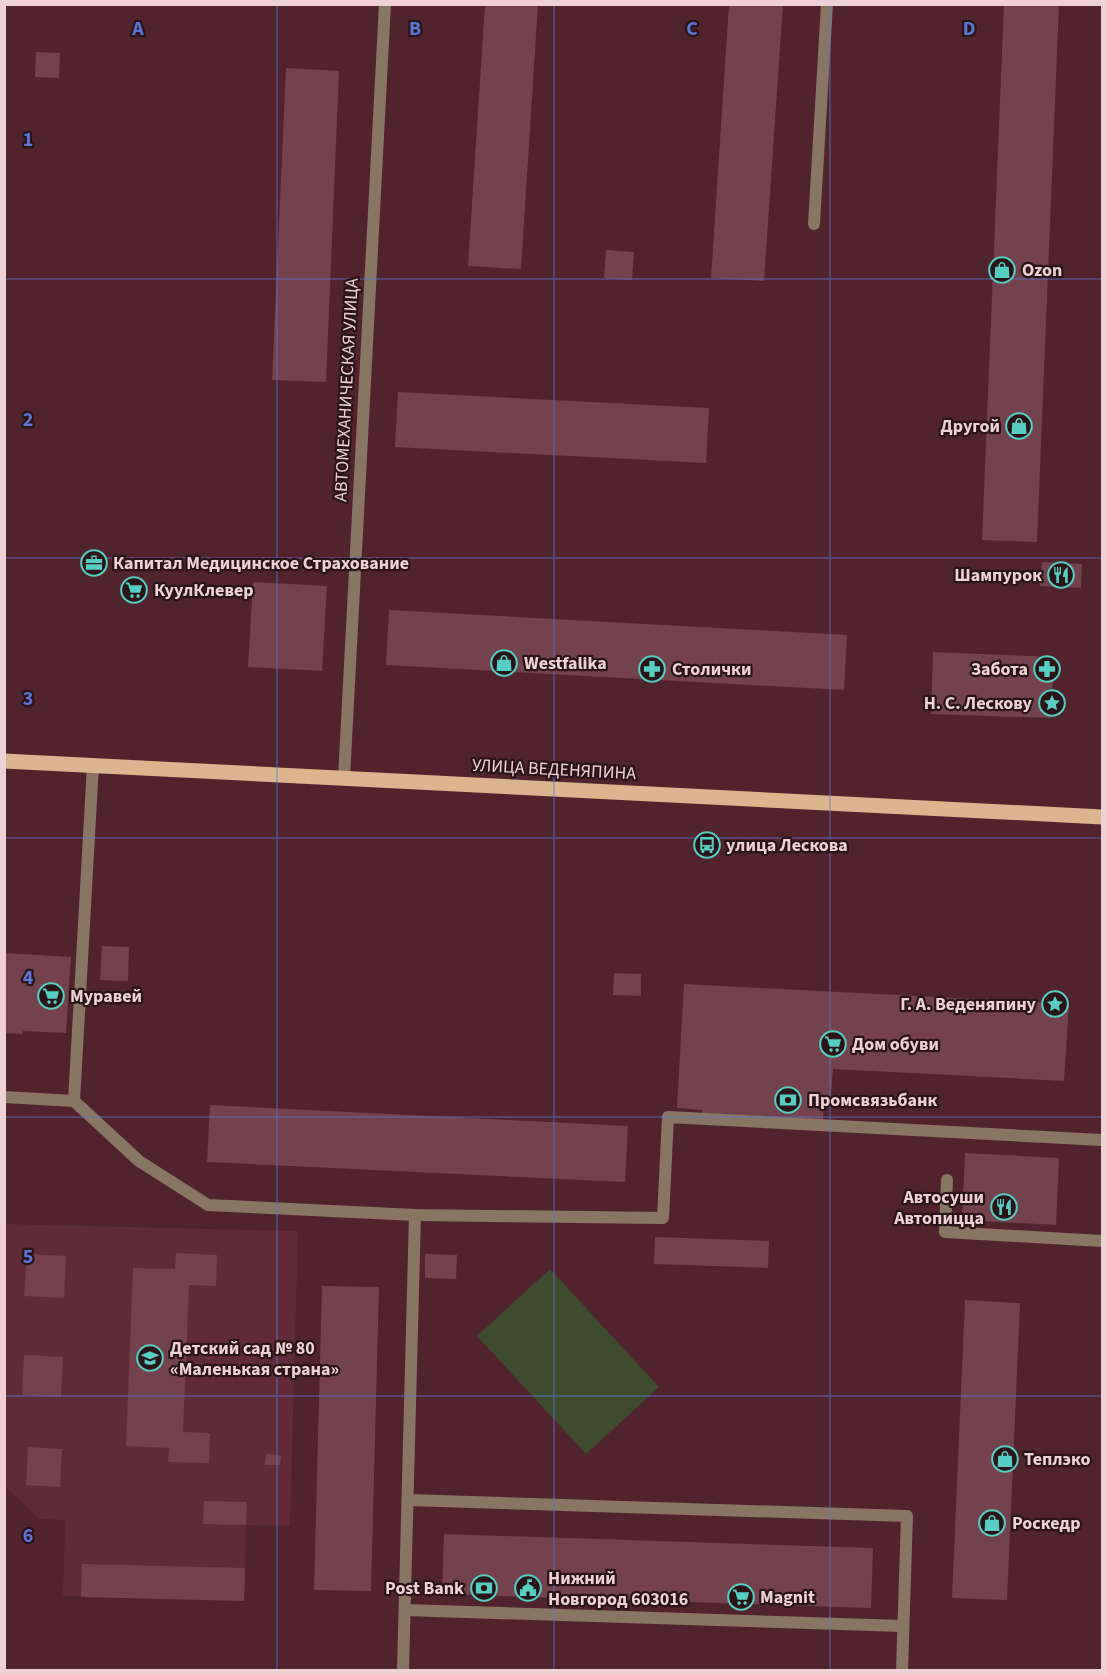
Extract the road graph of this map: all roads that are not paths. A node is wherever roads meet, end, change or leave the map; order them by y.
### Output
1 (385, 4) edge
2 (827, 4) edge
3 (814, 224) dead end
4 (4, 761) edge
5 (93, 765) junction
6 (344, 778) junction
7 (1102, 817) edge
8 (4, 1097) edge
9 (74, 1101) junction
10 (1102, 1140) edge
11 (947, 1180) dead end
12 (415, 1215) junction
13 (1102, 1241) edge
14 (408, 1500) junction
15 (405, 1610) junction
16 (903, 1626) junction
17 (403, 1671) edge
18 (902, 1671) edge

1 - 6 street, АВТОМЕХАНИЧЕСКАЯ УЛИЦА
2 - 3 street
4 - 5 main road, УЛИЦА ВЕДЕНЯПИНА
5 - 6 main road, УЛИЦА ВЕДЕНЯПИНА
5 - 9 street
6 - 7 main road, УЛИЦА ВЕДЕНЯПИНА
8 - 9 street
9 - 12 street
10 - 12 street
11 - 13 street
12 - 14 street
14 - 15 street
14 - 16 street
15 - 16 street
15 - 17 street
16 - 18 street

